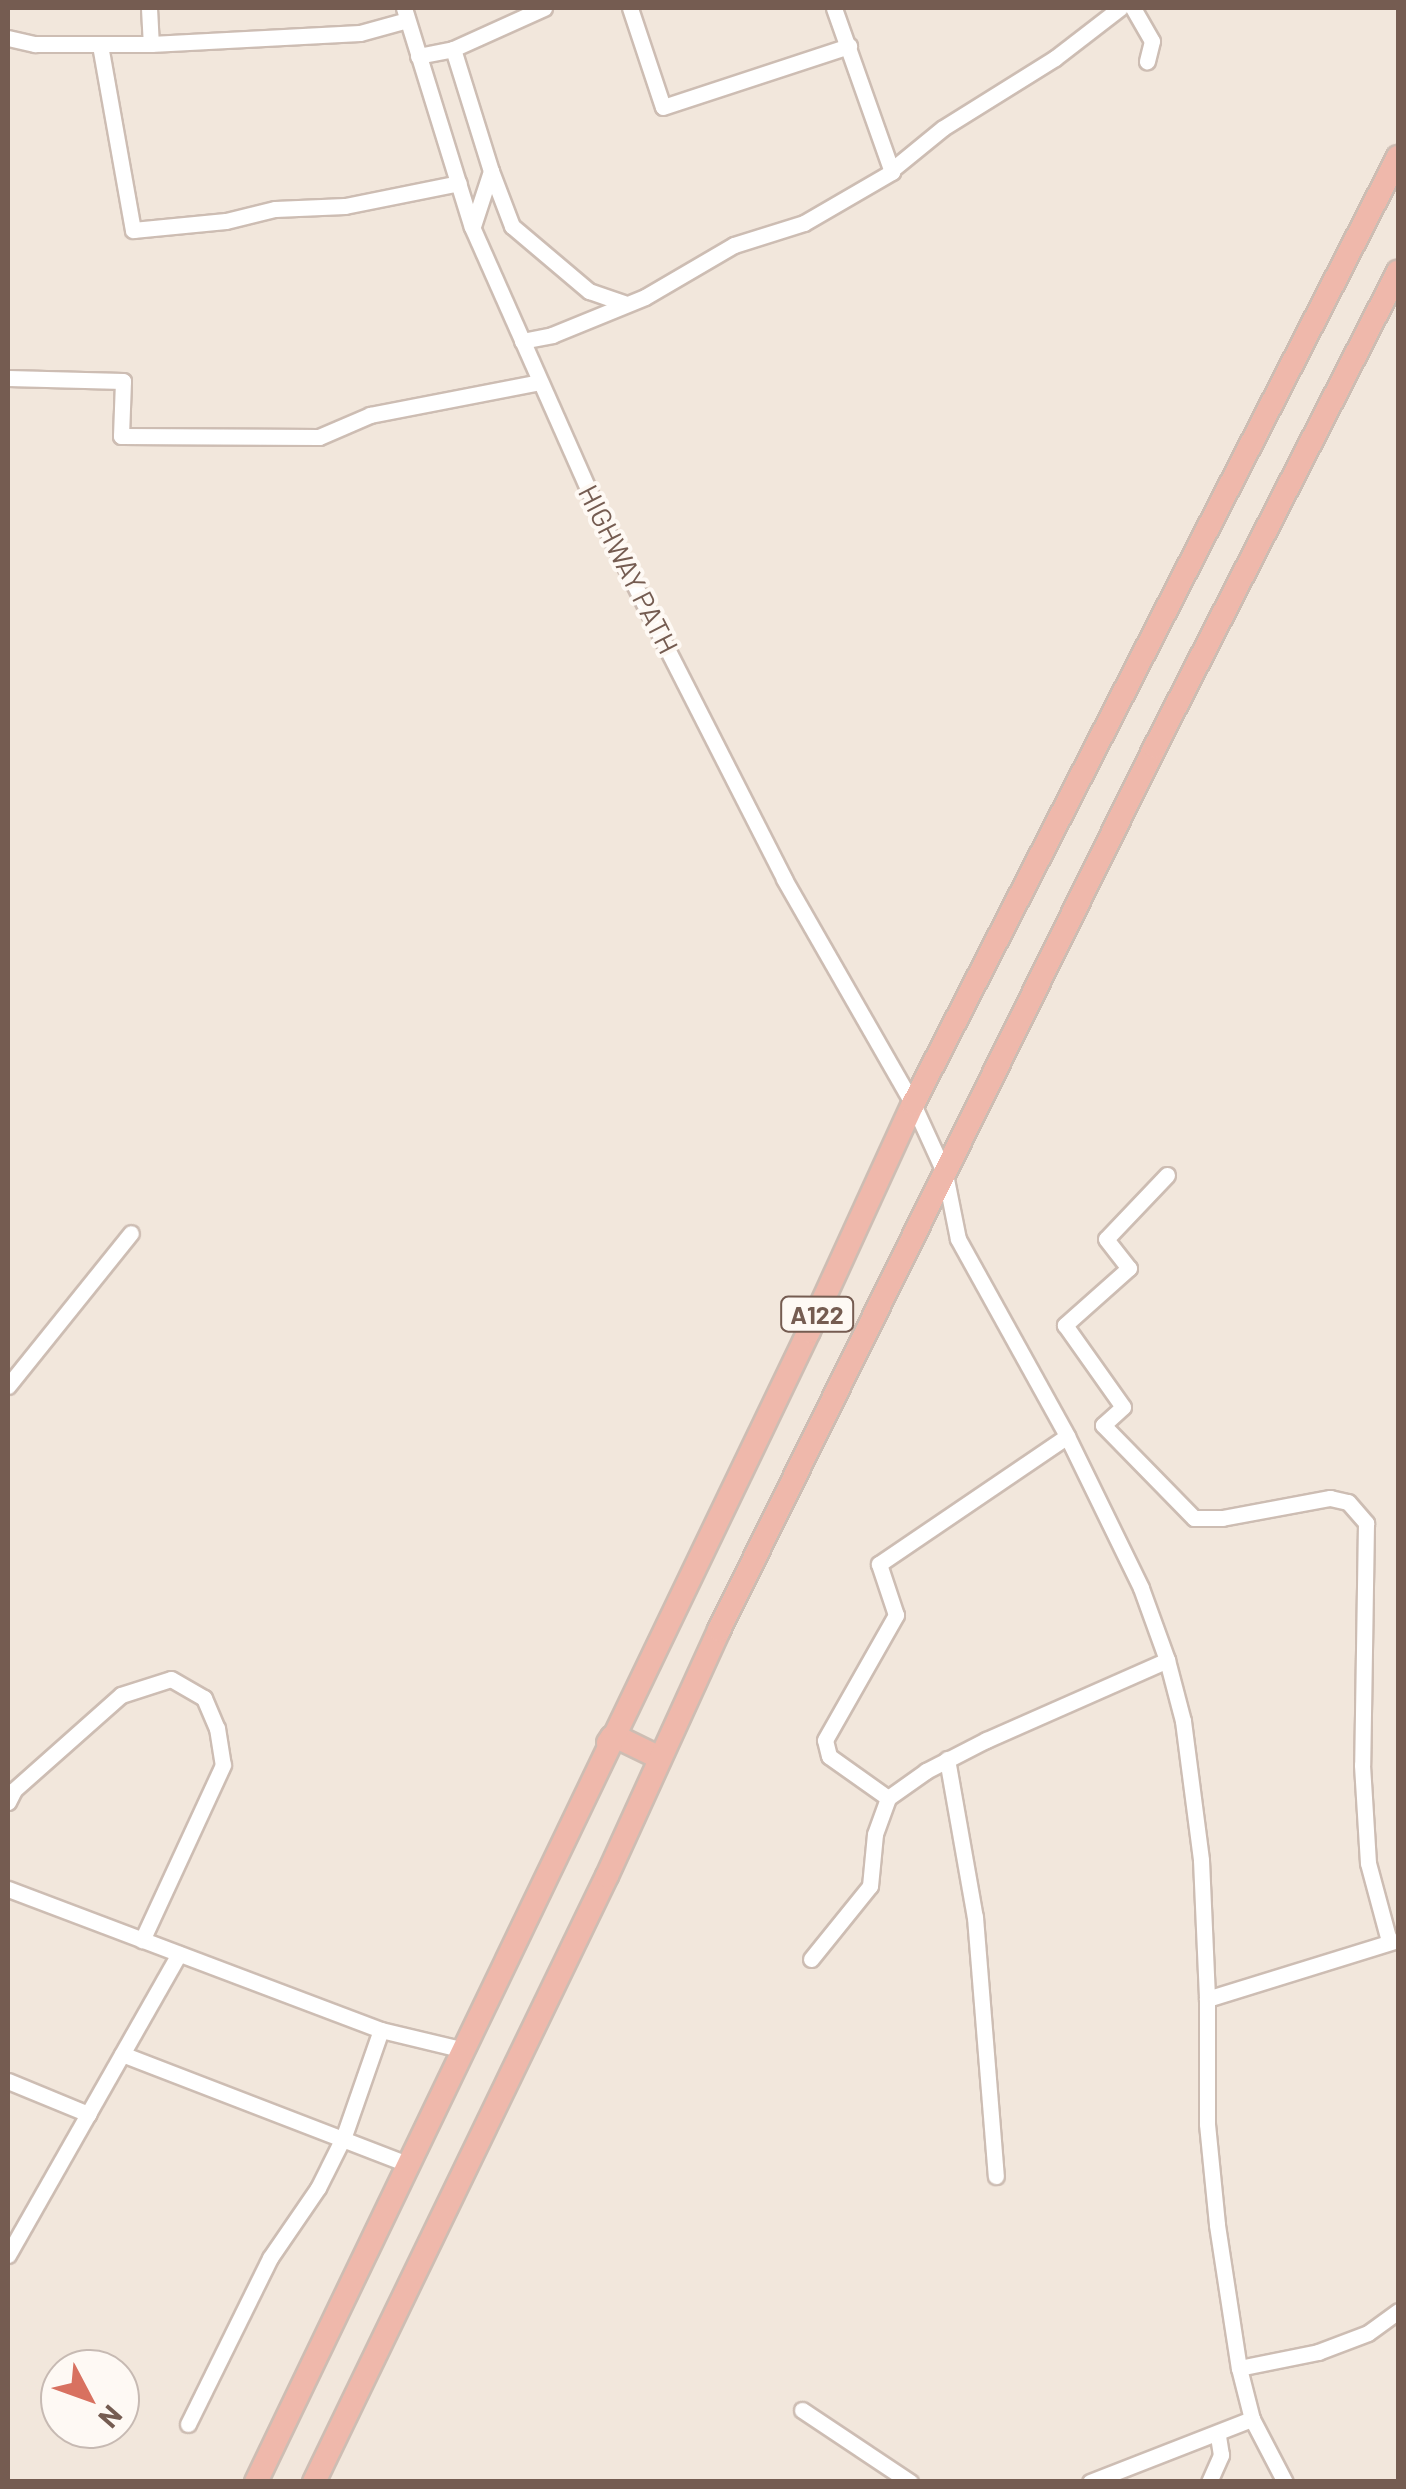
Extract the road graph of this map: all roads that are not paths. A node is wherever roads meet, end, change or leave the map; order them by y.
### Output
1 (148, 8) edge
2 (544, 8) edge
3 (630, 8) edge
4 (834, 8) edge
5 (1120, 8) edge
6 (1134, 8) edge
7 (406, 14) edge
8 (8, 38) edge
9 (100, 44) junction
10 (151, 44) junction
11 (849, 46) junction
12 (454, 49) junction
13 (418, 56) junction
14 (1147, 61) dead end
15 (1398, 158) edge
16 (894, 168) junction
17 (491, 170) junction
18 (459, 184) junction
19 (472, 228) junction
20 (1398, 272) edge
21 (624, 302) junction
22 (522, 341) junction
23 (8, 378) edge
24 (540, 382) junction
25 (913, 1104) junction
26 (945, 1174) junction
27 (1167, 1175) dead end
28 (131, 1233) dead end
29 (8, 1386) edge
30 (1068, 1436) junction
31 (1166, 1660) junction
32 (608, 1742) junction
33 (660, 1758) junction
34 (948, 1760) junction
35 (888, 1798) junction
36 (8, 1802) edge
37 (8, 1890) edge
38 (142, 1940) junction
39 (1394, 1941) edge
40 (179, 1954) junction
41 (811, 1959) dead end
42 (1208, 1999) junction
43 (381, 2030) junction
44 (460, 2050) junction
45 (122, 2054) junction
46 (8, 2081) edge
47 (88, 2114) junction
48 (343, 2138) junction
49 (408, 2164) junction
50 (996, 2176) dead end
51 (8, 2255) edge
52 (1398, 2311) edge
53 (1239, 2368) junction
54 (802, 2410) dead end
55 (1252, 2419) junction
56 (188, 2424) dead end
57 (1218, 2436) junction
58 (256, 2482) edge
59 (314, 2482) edge
60 (910, 2482) edge
61 (1090, 2482) edge
62 (1209, 2482) edge
63 (1285, 2482) edge

1 - 10 street
2 - 12 street
3 - 11 street
4 - 11 street
5 - 16 street
6 - 14 street
7 - 10 street
7 - 13 street, HIGHWAY PATH
8 - 9 street
9 - 10 street
9 - 18 street
11 - 16 street
12 - 13 street
12 - 17 street
13 - 18 street, HIGHWAY PATH
15 - 25 highway, A122
16 - 21 street
17 - 19 street
17 - 21 street
18 - 19 street, HIGHWAY PATH
19 - 22 street, HIGHWAY PATH
20 - 26 highway, A122
21 - 22 street
22 - 24 street, HIGHWAY PATH
23 - 24 street
24 - 25 street, HIGHWAY PATH
25 - 26 street, HIGHWAY PATH
25 - 32 highway, A122
26 - 30 street, HIGHWAY PATH
26 - 33 highway, A122
27 - 39 street
28 - 29 street
30 - 31 street, HIGHWAY PATH
30 - 35 street
31 - 34 street
31 - 42 street, HIGHWAY PATH
32 - 33 highway
32 - 44 highway, A122
33 - 59 highway, A122
34 - 35 street
34 - 50 street
35 - 41 street
36 - 38 street
37 - 38 street
38 - 40 street
39 - 42 street
40 - 43 street
40 - 45 street
42 - 53 street, HIGHWAY PATH
43 - 44 street
43 - 48 street
44 - 49 highway, A122
45 - 47 street
45 - 48 street
46 - 47 street
47 - 51 street
48 - 49 street
48 - 56 street
49 - 58 highway, A122
52 - 53 street
53 - 55 street, HIGHWAY PATH
54 - 60 street
55 - 57 street
55 - 63 street, HIGHWAY PATH
57 - 61 street
57 - 62 street

